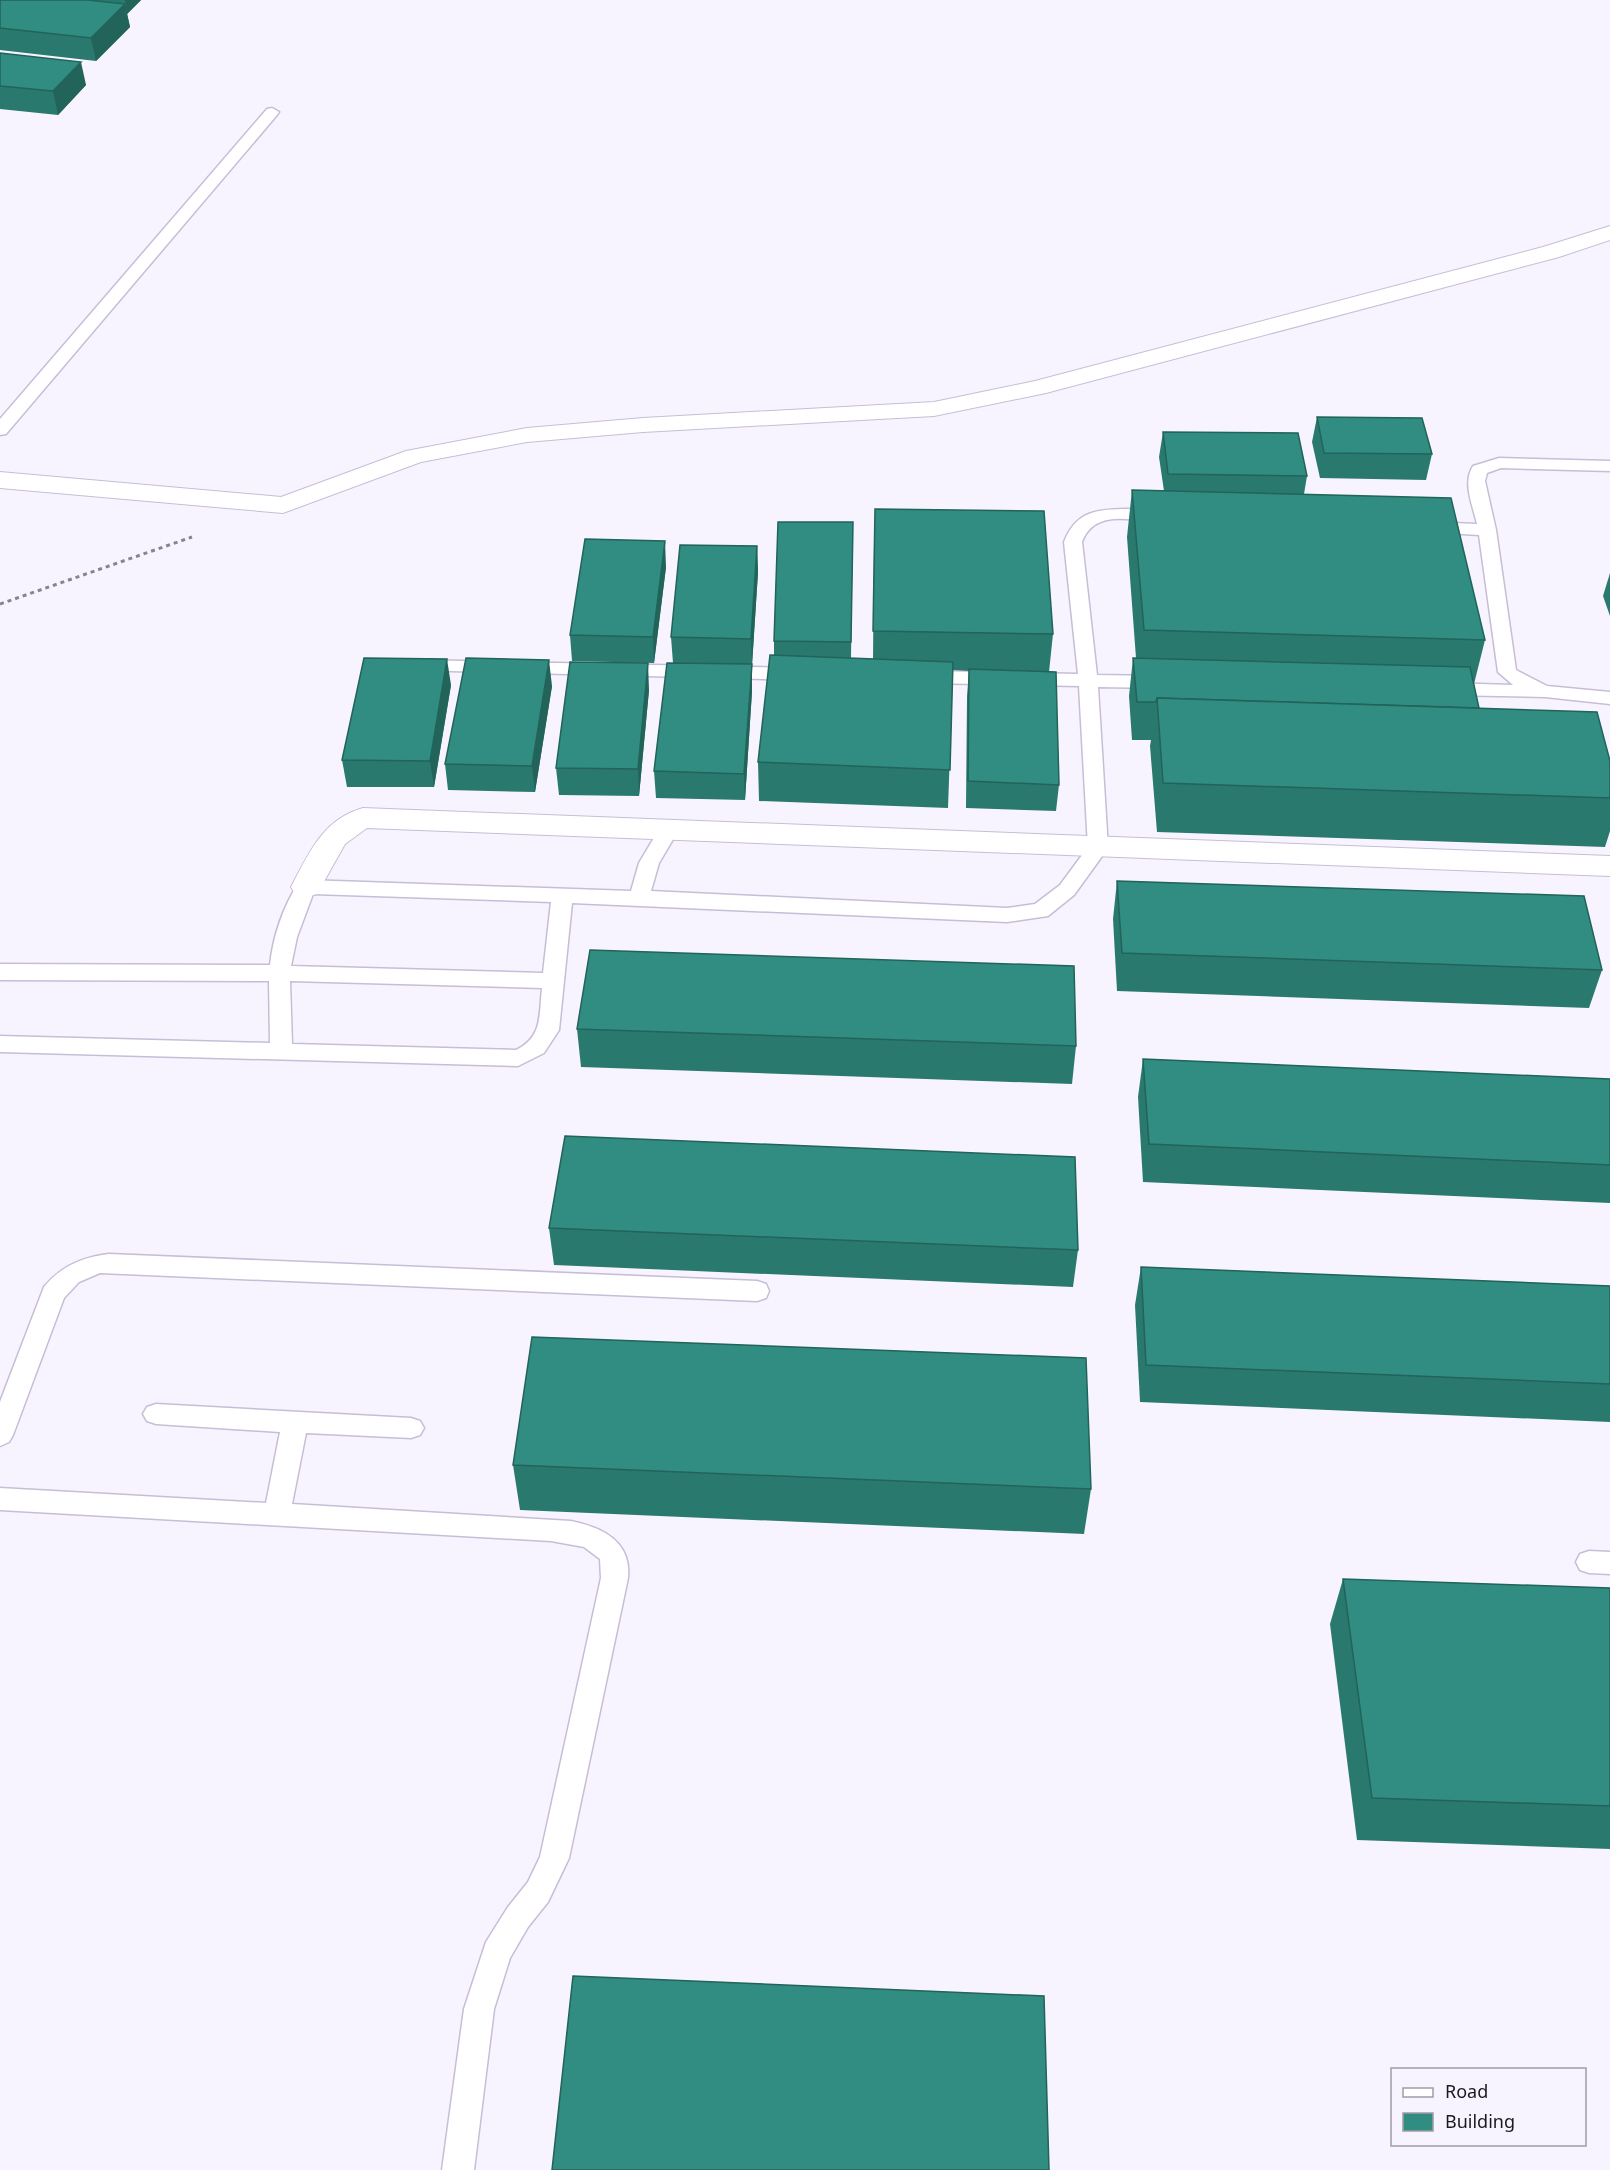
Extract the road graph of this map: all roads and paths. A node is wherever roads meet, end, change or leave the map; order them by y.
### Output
1 (272, 112) dead end
2 (1610, 233) edge
3 (0, 430) edge
4 (1610, 466) edge
5 (0, 480) edge
6 (1172, 518) edge
7 (1417, 527) edge
8 (1487, 530) junction
9 (192, 537) dead end
10 (0, 604) edge
11 (395, 666) edge
12 (813, 675) edge
13 (909, 677) edge
14 (1088, 681) junction
15 (1184, 683) edge
16 (1424, 689) edge
17 (1543, 692) junction
18 (1610, 698) edge
19 (668, 831) junction
20 (1098, 848) junction
21 (1610, 866) edge
22 (306, 887) junction
23 (562, 896) junction
24 (639, 898) junction
25 (0, 972) edge
26 (281, 973) junction
27 (552, 981) junction
28 (0, 1044) edge
29 (281, 1051) junction
30 (758, 1291) dead end
31 (156, 1414) dead end
32 (296, 1422) junction
33 (411, 1428) dead end
34 (0, 1435) edge
35 (0, 1499) edge
36 (277, 1515) junction
37 (458, 2170) edge

1 - 3 lane
2 - 5 street
4 - 8 lane
6 - 14 lane
7 - 8 lane
8 - 17 lane
9 - 10 path
11 - 12 lane
13 - 14 lane
14 - 15 lane
14 - 20 lane
16 - 17 lane
17 - 18 lane
19 - 20 street
19 - 22 street
19 - 24 lane
20 - 21 street
20 - 24 lane
22 - 23 lane
22 - 26 lane
23 - 24 lane
23 - 27 lane
25 - 26 lane
26 - 27 lane
26 - 29 lane
27 - 29 lane
28 - 29 lane
30 - 34 lane
31 - 32 lane
32 - 33 lane
32 - 36 lane
35 - 36 lane
36 - 37 lane

